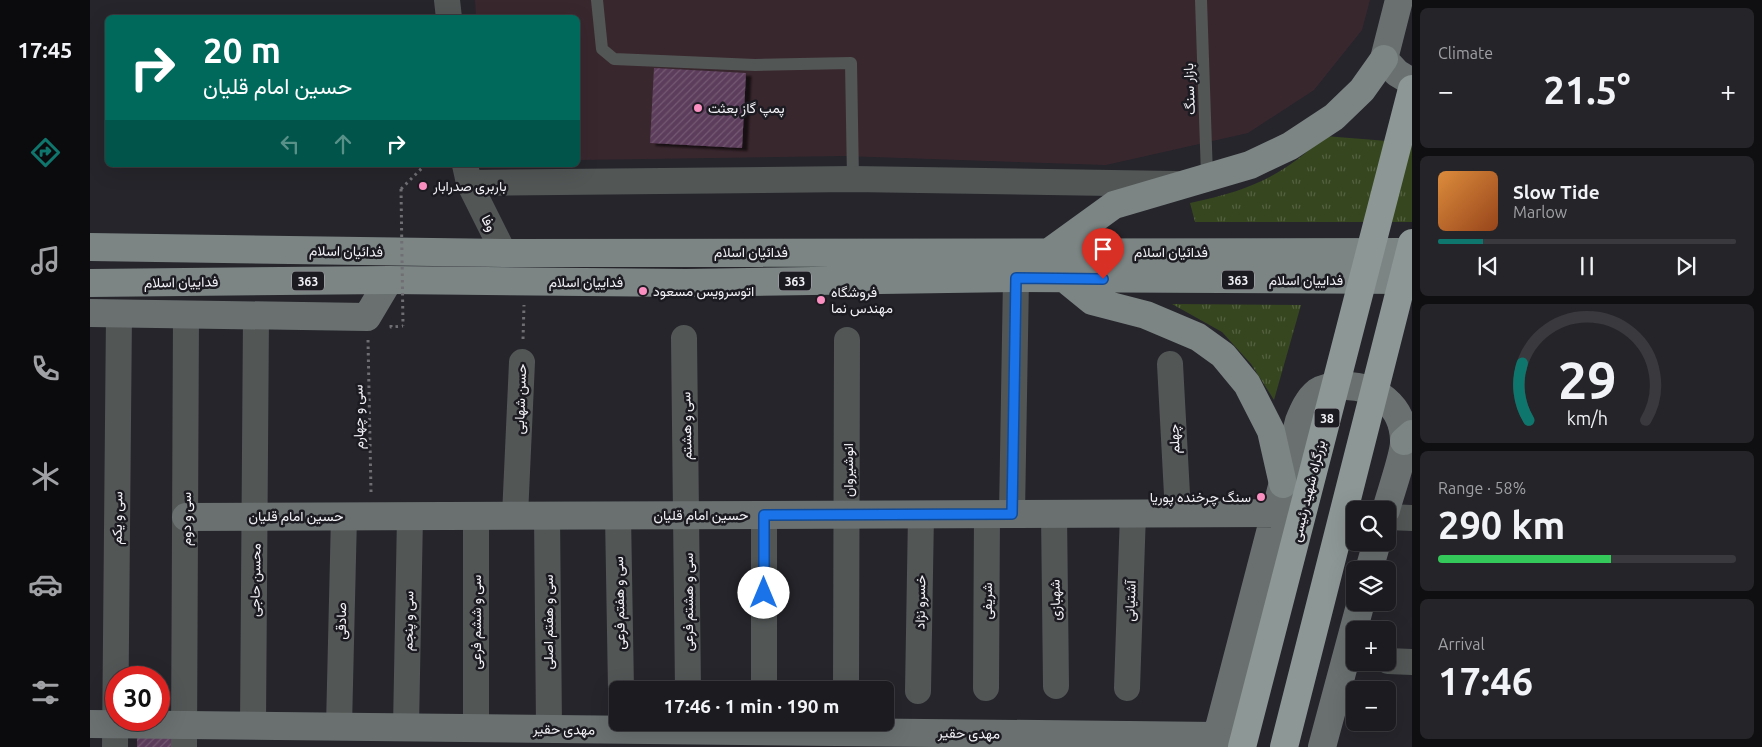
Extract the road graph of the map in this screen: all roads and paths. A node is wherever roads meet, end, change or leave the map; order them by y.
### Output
1 (447, 0) edge
2 (597, 0) edge
3 (1201, 0) edge
4 (1399, 0) edge
5 (449, 15) edge
6 (1384, 60) junction
7 (1412, 82) edge
8 (1412, 89) edge
9 (423, 167) edge
10 (467, 174) edge
11 (853, 179) junction
12 (1195, 180) junction
13 (1412, 243) edge
14 (90, 247) edge
15 (1049, 252) junction
16 (1412, 252) edge
17 (504, 253) junction
18 (90, 258) edge
19 (1016, 278) junction
20 (1065, 279) junction
21 (388, 280) junction
22 (1412, 280) edge
23 (324, 281) junction
24 (526, 282) junction
25 (90, 283) edge
26 (90, 313) edge
27 (119, 313) junction
28 (186, 314) junction
29 (256, 315) junction
30 (379, 322) junction
31 (684, 338) dead end
32 (847, 340) dead end
33 (522, 362) joint
34 (1170, 364) dead end
35 (1408, 437) edge
36 (1283, 484) junction
37 (1389, 501) edge
38 (1054, 513) junction
39 (1133, 513) junction
40 (1178, 513) junction
41 (1276, 513) junction
42 (848, 514) junction
43 (921, 514) junction
44 (1000, 514) junction
45 (618, 515) junction
46 (688, 515) junction
47 (764, 515) junction
48 (344, 516) junction
49 (371, 516) junction
50 (410, 516) junction
51 (476, 516) junction
52 (515, 516) junction
53 (547, 516) junction
54 (186, 517) junction
55 (256, 517) junction
56 (1396, 517) edge
57 (1412, 518) edge
58 (1396, 661) edge
59 (1412, 662) edge
60 (109, 666) edge
61 (1347, 671) edge
62 (620, 681) edge
63 (688, 681) edge
64 (764, 681) edge
65 (846, 681) edge
66 (1056, 686) dead end
67 (986, 688) dead end
68 (1127, 688) dead end
69 (918, 691) dead end
70 (252, 725) junction
71 (339, 726) junction
72 (609, 726) edge
73 (406, 727) junction
74 (476, 728) junction
75 (549, 728) junction
76 (107, 731) edge
77 (819, 731) edge
78 (185, 736) edge
79 (1216, 741) edge
80 (1242, 747) edge
81 (1284, 747) edge
82 (1322, 747) edge

1 - 5 street
2 - 11 lane
3 - 12 lane, بازار سنگ
4 - 6 street
6 - 7 street
6 - 12 main road
8 - 80 highway, بزرگراه شهید رئیسی / 38, bridge
9 - 30 path, bridge
10 - 11 street
10 - 17 street, وفا
11 - 12 street
12 - 15 main road
13 - 81 highway, bridge
14 - 17 main road, فدائیان اسلام
15 - 16 main road, فدائیان اسلام
15 - 17 main road, فدائیان اسلام
18 - 23 main road
19 - 20 main road, فداییان اسلام / 363
19 - 24 main road, فداییان اسلام / 363
19 - 44 street, شریفی
20 - 22 main road, فداییان اسلام / 363
20 - 36 main road
21 - 23 main road, فداییان اسلام / 363
21 - 24 main road, فداییان اسلام / 363
21 - 30 street
23 - 25 main road, فداییان اسلام / 363
24 - 33 path, حسن شهابی
26 - 27 street
27 - 28 street
27 - 60 street, سی و یکم
28 - 29 street
28 - 54 street, سی و دوم
29 - 30 street
29 - 55 street, محسن حاجی
30 - 49 path, سی و چهارم
31 - 46 street, سی و هشتم
32 - 42 street, انوشیروان
33 - 52 street, حسن شهابی
34 - 40 street, چهلم
35 - 36 street
35 - 37 street
36 - 41 street
38 - 39 street, حسین امام قلیان
38 - 44 street, حسین امام قلیان
38 - 66 street, شهبازی
39 - 40 street, حسین امام قلیان
39 - 68 street, آشتیانی
40 - 41 street, حسین امام قلیان
41 - 79 street
42 - 43 street, حسین امام قلیان
42 - 47 street, حسین امام قلیان
42 - 65 street, انوشیروان
43 - 44 street, حسین امام قلیان
43 - 69 street, خسرو نژاد
44 - 67 street, شریفی
45 - 46 street, حسین امام قلیان
45 - 53 street, حسین امام قلیان
45 - 62 street, سی و هفتم فرعی
46 - 47 street, حسین امام قلیان
46 - 63 street, سی و هشتم فرعی
47 - 64 street
48 - 49 street, حسین امام قلیان
48 - 55 street, حسین امام قلیان
48 - 71 street, صادقی
49 - 50 street, حسین امام قلیان
50 - 51 street, حسین امام قلیان
50 - 73 street, سی و پنجم
51 - 52 street, حسین امام قلیان
51 - 74 street, سی و ششم فرعی
52 - 53 street, حسین امام قلیان
53 - 75 street, سی و هفتم اصلی
54 - 55 street, حسین امام قلیان
54 - 78 street, سی و دوم
55 - 70 street, محسن حاجی
56 - 57 street
58 - 59 street
61 - 82 street
70 - 71 street, مهدی حقیر
70 - 78 street, مهدی حقیر
71 - 73 street, مهدی حقیر
72 - 75 street, مهدی حقیر
73 - 74 street, مهدی حقیر
74 - 75 street, مهدی حقیر
76 - 78 street, مهدی حقیر
77 - 79 street, مهدی حقیر

